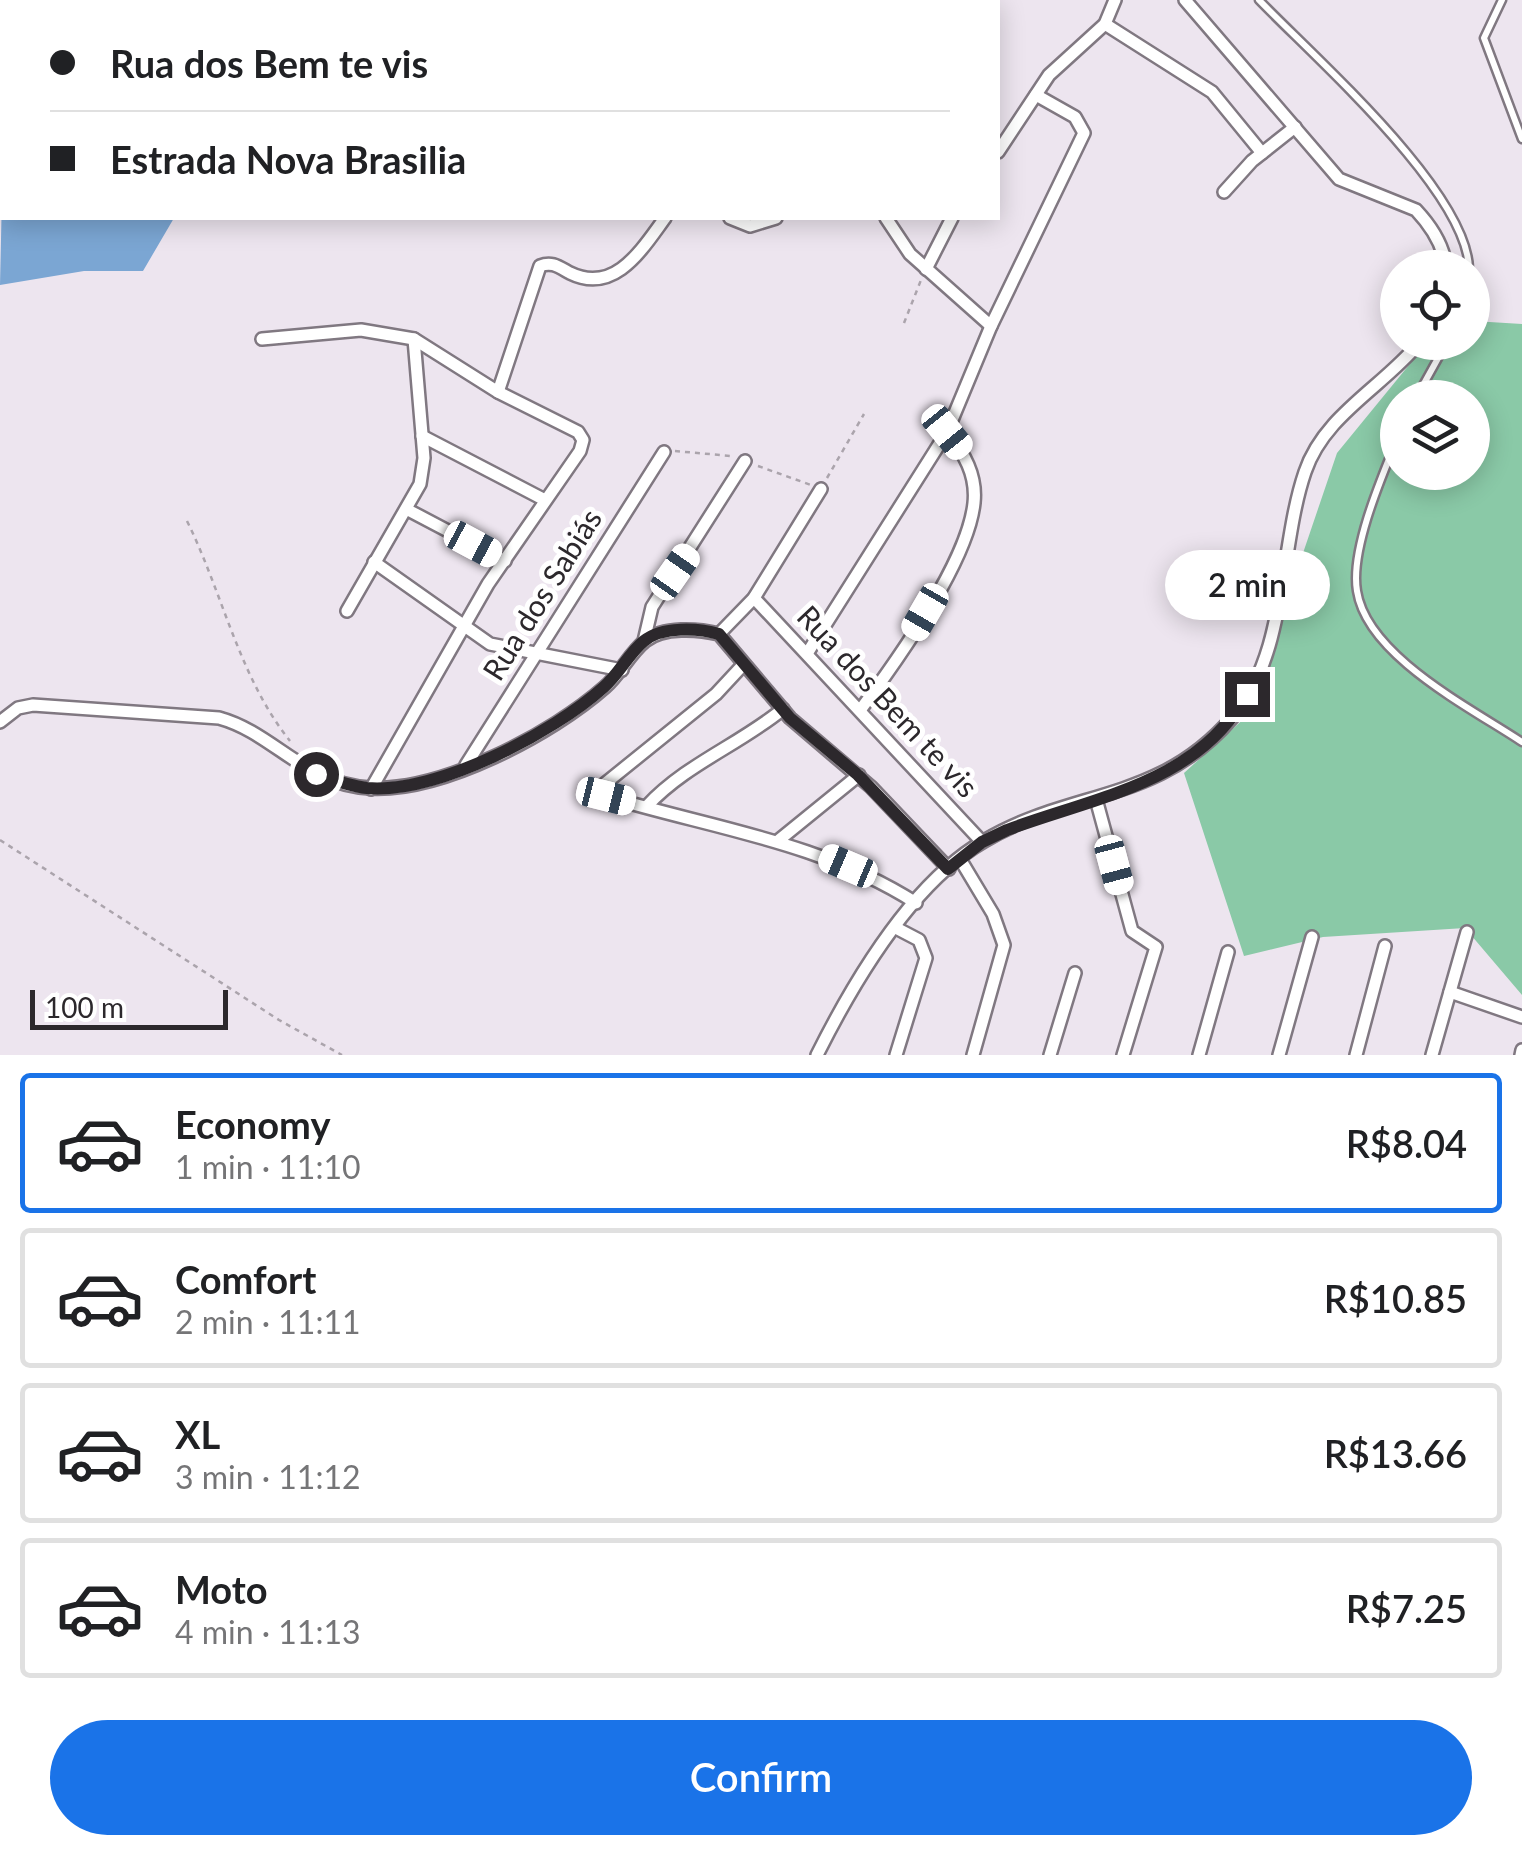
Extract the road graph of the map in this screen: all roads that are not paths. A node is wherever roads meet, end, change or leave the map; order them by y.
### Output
1 (1114, 0) edge
2 (1185, 0) edge
3 (1259, 0) edge
4 (1502, 0) edge
5 (1105, 24) junction
6 (1036, 95) junction
7 (1294, 127) junction
8 (1522, 140) edge
9 (1000, 149) edge
10 (1262, 153) junction
11 (1224, 192) dead end
12 (664, 220) edge
13 (735, 220) edge
14 (770, 220) edge
15 (887, 220) edge
16 (951, 220) edge
17 (1442, 250) edge
18 (1464, 250) edge
19 (926, 269) junction
20 (991, 326) junction
21 (414, 338) junction
22 (262, 339) dead end
23 (1405, 360) edge
24 (498, 392) junction
25 (947, 432) junction
26 (422, 436) junction
27 (664, 452) dead end
28 (745, 461) dead end
29 (821, 489) road end
30 (1381, 490) edge
31 (543, 499) junction
32 (408, 510) junction
33 (505, 561) junction
34 (374, 562) junction
35 (754, 598) junction
36 (347, 611) dead end
37 (466, 624) junction
38 (719, 634) junction
39 (644, 641) junction
40 (808, 652) junction
41 (536, 656) junction
42 (742, 666) junction
43 (622, 670) junction
44 (783, 709) junction
45 (862, 709) junction
46 (0, 722) edge
47 (1522, 742) edge
48 (466, 766) junction
49 (858, 775) junction
50 (371, 788) junction
51 (1096, 799) junction
52 (647, 806) junction
53 (779, 840) junction
54 (982, 842) junction
55 (960, 859) junction
56 (948, 869) junction
57 (916, 903) junction
58 (896, 928) junction
59 (1467, 932) dead end
60 (1312, 937) dead end
61 (1385, 946) dead end
62 (1228, 952) dead end
63 (1075, 973) dead end
64 (1450, 992) junction
65 (1522, 1018) edge
66 (817, 1055) edge
67 (896, 1055) edge
68 (973, 1055) edge
69 (1050, 1055) edge
70 (1123, 1055) edge
71 (1199, 1055) edge
72 (1279, 1055) edge
73 (1356, 1055) edge
74 (1432, 1055) edge

1 - 5 street
2 - 7 street
3 - 18 lane
4 - 8 lane
5 - 6 street
5 - 10 street
6 - 9 street
6 - 20 street
7 - 10 street
7 - 17 street
10 - 11 street
12 - 24 street
13 - 14 street
15 - 19 street
16 - 19 street
19 - 20 street
20 - 25 street
21 - 22 street
21 - 24 street
21 - 26 street
23 - 51 street
24 - 31 street
25 - 40 street
25 - 45 street
26 - 31 street
26 - 32 street
27 - 41 street, Rua dos Sabiás
28 - 39 street
29 - 35 street
30 - 47 lane
31 - 33 street
32 - 33 street
32 - 34 street
33 - 37 street
34 - 36 street
34 - 37 street
35 - 38 street
35 - 40 street, Rua dos Bem te vis
37 - 41 street
37 - 50 street
38 - 39 street
38 - 42 street
39 - 43 street
40 - 45 street, Rua dos Bem te vis
41 - 43 street
41 - 48 street, Rua dos Sabiás
42 - 44 street
42 - 52 street
43 - 48 street
44 - 49 street
44 - 52 street
45 - 54 street, Rua dos Bem te vis
46 - 50 street
48 - 50 street
49 - 53 street
49 - 56 street
51 - 54 street
51 - 70 street
52 - 53 street
53 - 57 street
54 - 55 street
55 - 56 street
55 - 68 street
56 - 57 street
57 - 58 street
58 - 66 street
58 - 67 street
59 - 64 street
60 - 72 street
61 - 73 street
62 - 71 street
63 - 69 street
64 - 65 street
64 - 74 street

